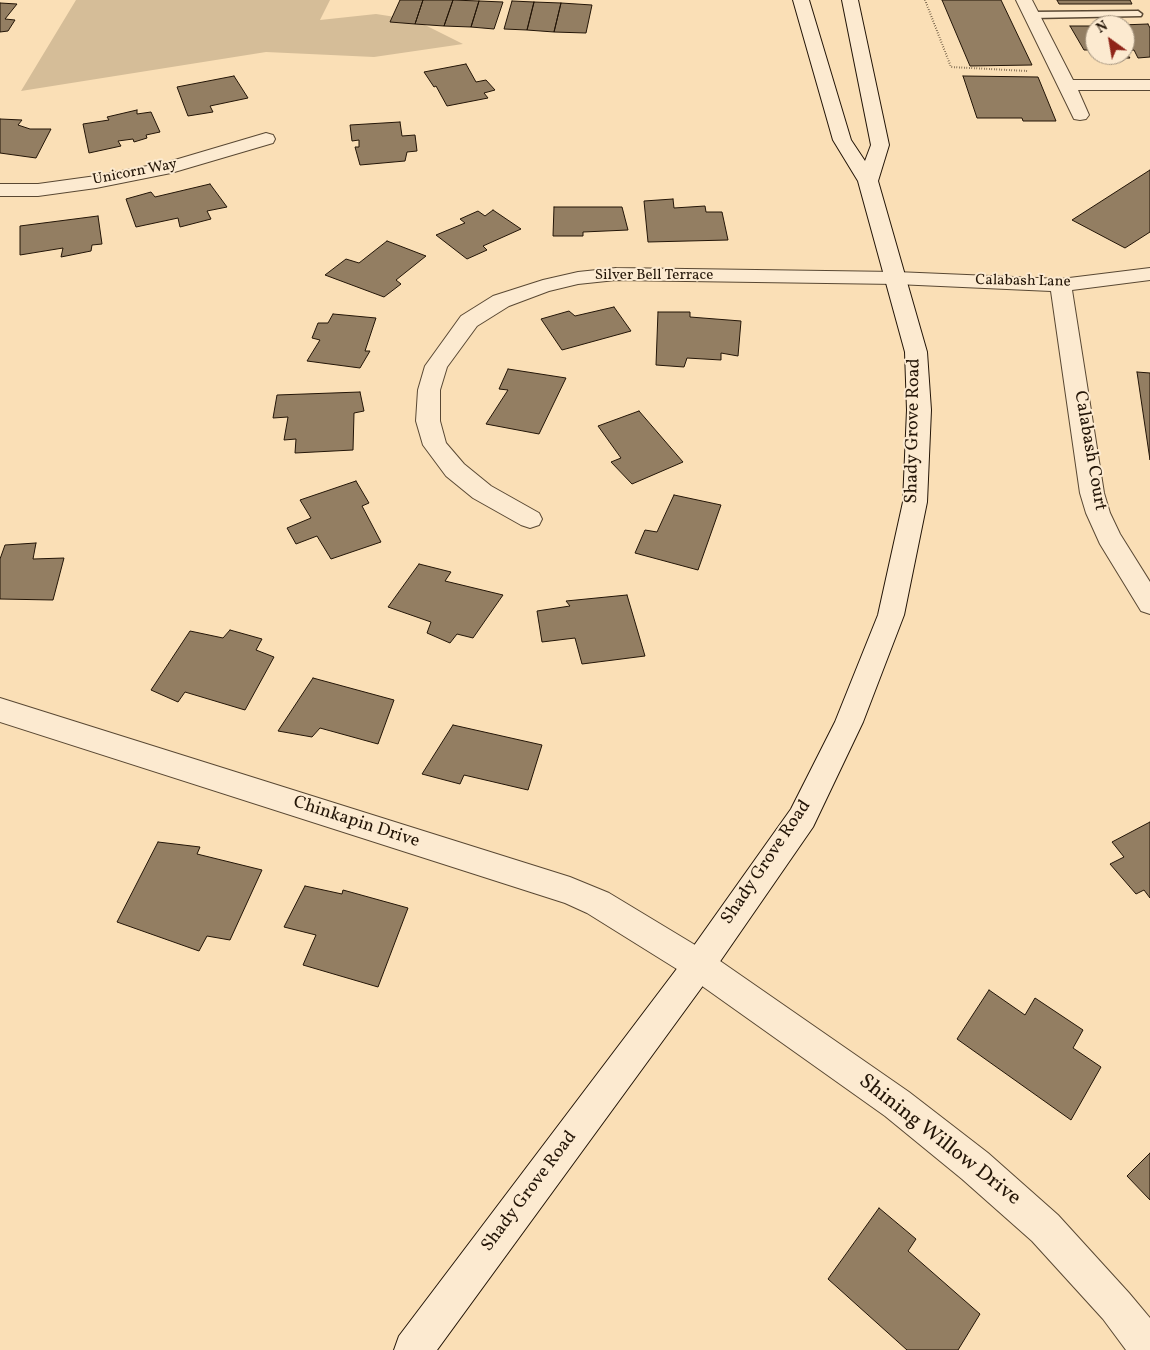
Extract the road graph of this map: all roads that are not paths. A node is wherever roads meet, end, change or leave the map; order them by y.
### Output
1 (801, 0) edge
2 (850, 0) edge
3 (1028, 7) edge
4 (1138, 14) dead end
5 (1067, 85) junction
6 (1150, 85) edge
7 (1080, 115) dead end
8 (266, 139) dead end
9 (868, 181) junction
10 (0, 190) edge
11 (1150, 274) edge
12 (896, 278) junction
13 (1061, 285) junction
14 (530, 519) dead end
15 (1150, 604) edge
16 (0, 710) edge
17 (699, 965) junction
18 (1150, 1349) edge
19 (413, 1350) edge

1 - 9 street, Shady Grove Road
2 - 9 street
3 - 4 lane
3 - 5 street
5 - 6 street
5 - 7 street
8 - 10 street, Unicorn Way
9 - 12 street, Shady Grove Road
11 - 13 street, Calabash Lane
12 - 13 street, Calabash Lane
12 - 14 street, Silver Bell Terrace
12 - 17 street, Shady Grove Road
13 - 15 street, Calabash Court
16 - 17 street, Chinkapin Drive
17 - 18 street, Shining Willow Drive
17 - 19 street, Shady Grove Road

